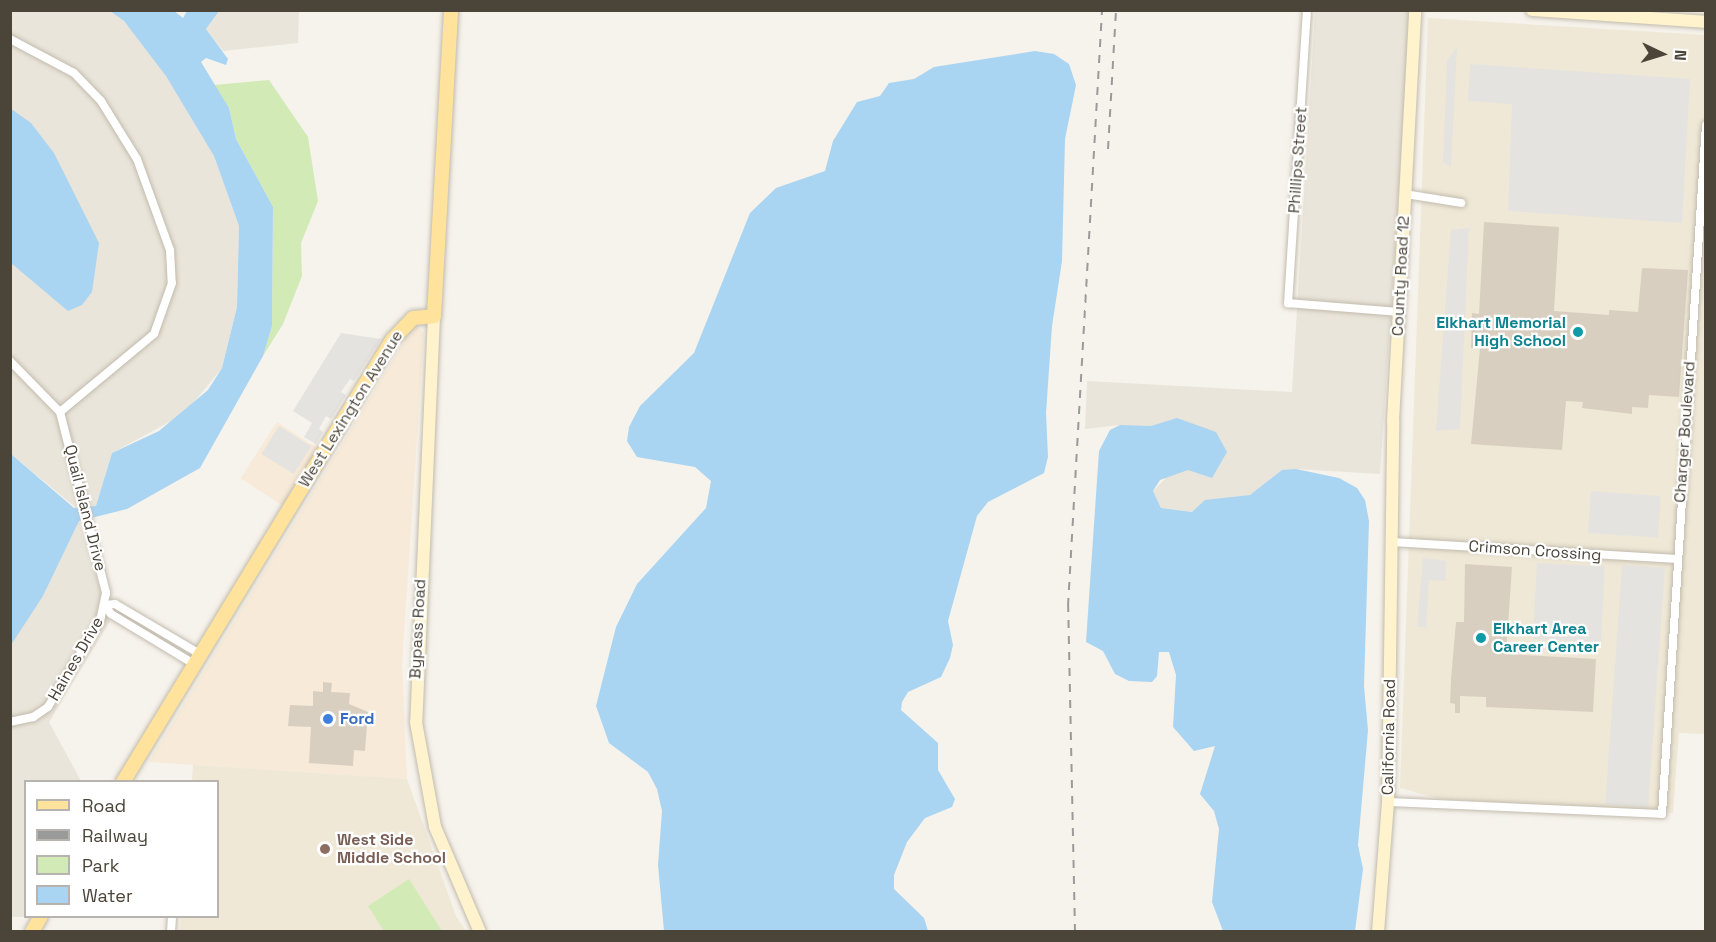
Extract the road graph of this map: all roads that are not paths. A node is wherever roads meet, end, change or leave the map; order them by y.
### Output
1 (452, 10) edge
2 (1307, 10) edge
3 (1415, 10) edge
4 (1532, 10) edge
5 (1568, 12) edge
6 (1706, 22) edge
7 (10, 39) edge
8 (1706, 125) edge
9 (1405, 194) junction
10 (1461, 203) dead end
11 (1399, 312) junction
12 (434, 316) junction
13 (10, 361) edge
14 (60, 412) junction
15 (1392, 542) junction
16 (1677, 560) junction
17 (105, 605) junction
18 (197, 659) junction
19 (10, 722) edge
20 (124, 780) edge
21 (1388, 802) junction
22 (40, 918) edge
23 (32, 932) edge
24 (480, 932) edge
25 (1378, 932) edge

1 - 12 main road
2 - 11 street, Phillips Street
3 - 9 main road, County Road 12
4 - 5 main road
5 - 6 main road
7 - 14 street
8 - 16 street, Charger Boulevard
9 - 10 street
9 - 11 main road, County Road 12
11 - 15 main road, County Road 12
12 - 18 main road, West Lexington Avenue
12 - 24 main road, Bypass Road
13 - 14 street, Quail Island Drive
14 - 17 street, Quail Island Drive
15 - 16 street, Crimson Crossing
15 - 21 main road, California Road
16 - 21 street, Charger Boulevard
17 - 18 street, Haines Drive
17 - 19 street, Haines Drive
18 - 20 main road, West Lexington Avenue
21 - 25 main road, California Road
22 - 23 main road

